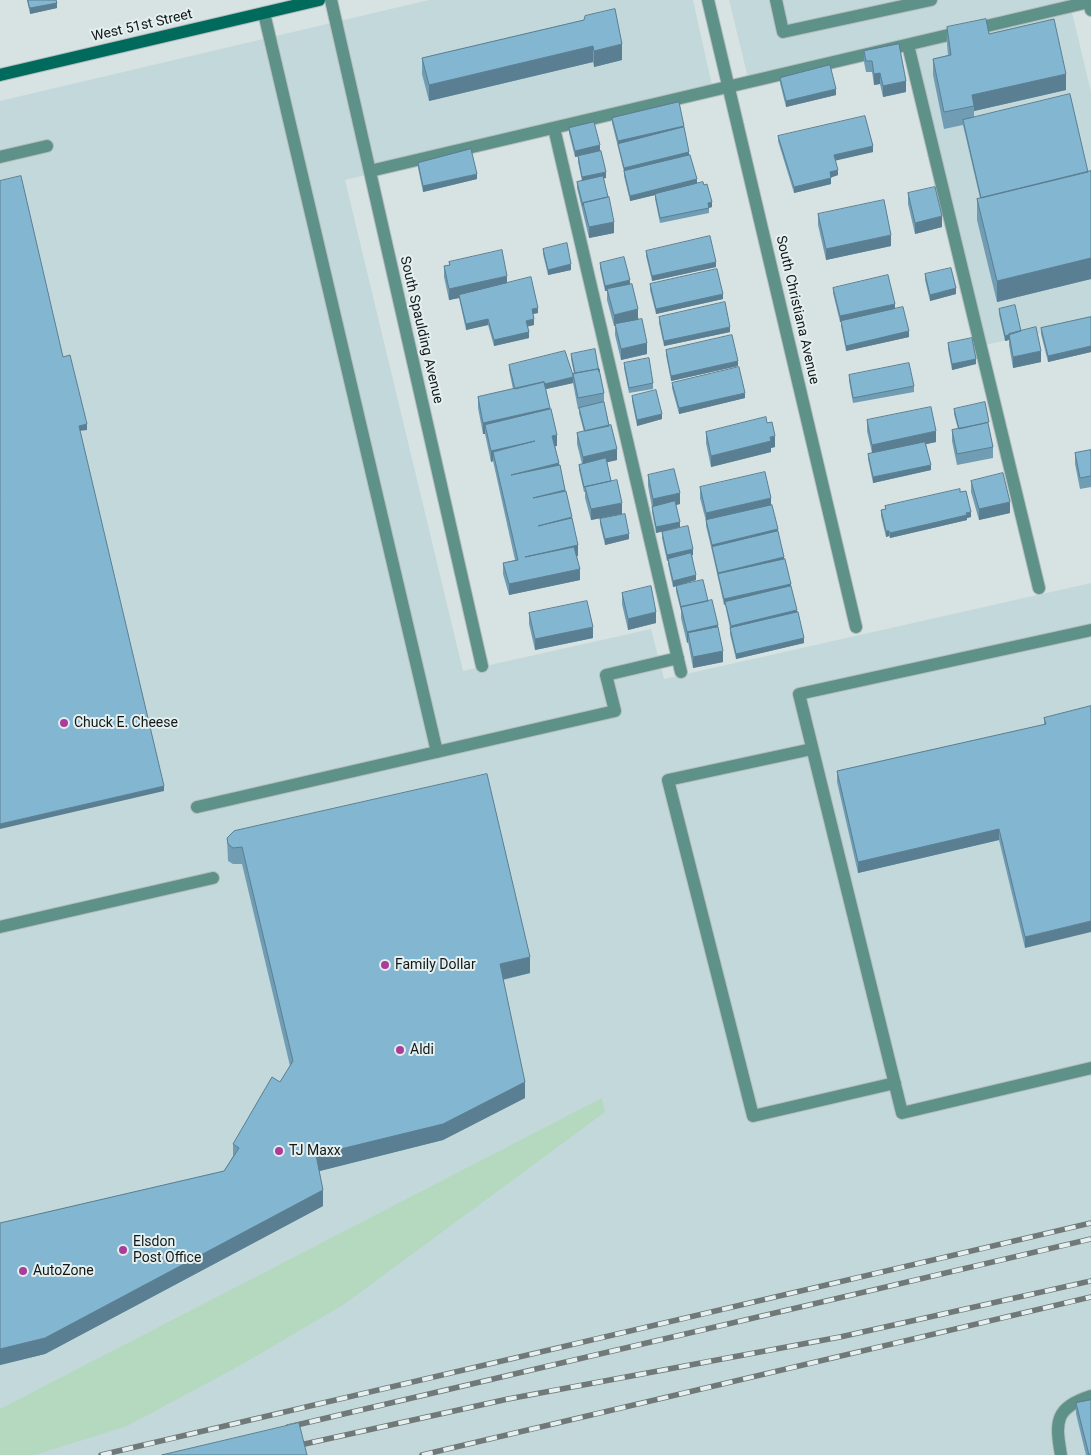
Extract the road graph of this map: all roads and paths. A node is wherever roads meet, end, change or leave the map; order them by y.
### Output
1 (320, 0) edge
2 (331, 0) edge
3 (708, 0) edge
4 (776, 0) edge
5 (931, 0) edge
6 (1090, 4) edge
7 (264, 13) junction
8 (908, 44) junction
9 (0, 75) edge
10 (729, 87) junction
11 (554, 128) junction
12 (47, 146) dead end
13 (0, 157) edge
14 (370, 171) junction
15 (1039, 588) dead end
16 (856, 626) dead end
17 (1091, 630) edge
18 (678, 658) junction
19 (482, 666) dead end
20 (681, 672) dead end
21 (812, 749) junction
22 (437, 752) junction
23 (197, 807) dead end
24 (213, 878) dead end
25 (0, 927) edge
26 (1091, 1068) edge
27 (895, 1083) junction
28 (1091, 1396) edge
29 (1061, 1455) edge

1 - 7 street, West 51st Street
2 - 14 street, South Spaulding Avenue
3 - 10 street, South Christiana Avenue
4 - 5 street
6 - 8 street
7 - 9 street, West 51st Street
7 - 22 street
8 - 10 street
8 - 15 street
10 - 11 street
10 - 16 street, South Christiana Avenue
11 - 14 street
11 - 18 street
12 - 13 street
14 - 19 street, South Spaulding Avenue
17 - 21 street
18 - 20 street
18 - 22 street
21 - 27 street
21 - 27 street
22 - 23 street
24 - 25 street
26 - 27 street
28 - 29 street

